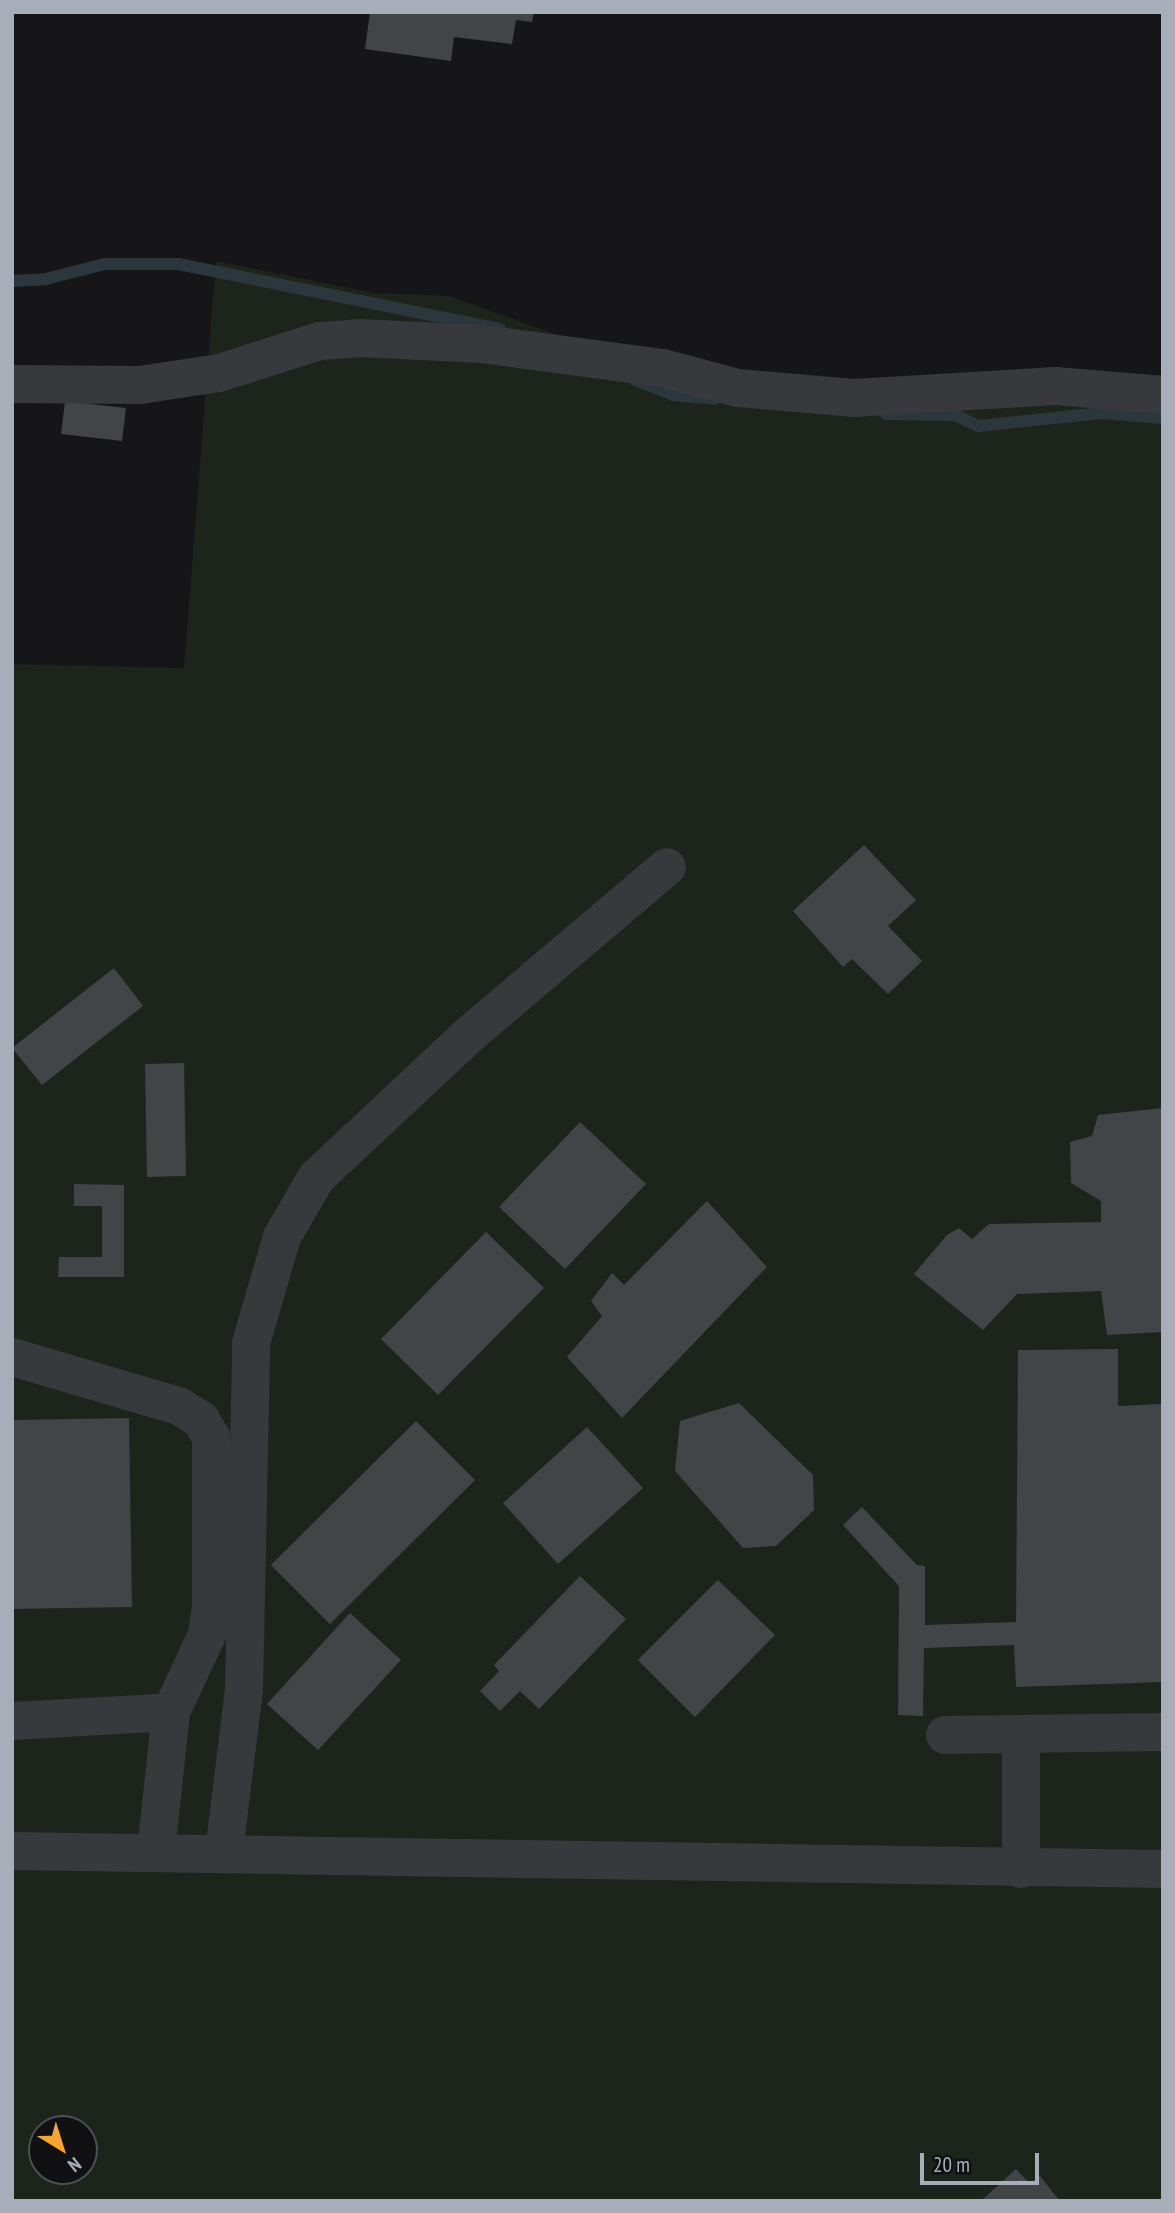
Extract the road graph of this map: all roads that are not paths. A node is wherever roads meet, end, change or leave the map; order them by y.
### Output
1 (12, 384) edge
2 (1163, 395) edge
3 (667, 867) dead end
4 (12, 1357) edge
5 (171, 1712) junction
6 (12, 1721) edge
7 (1163, 1732) edge
8 (1021, 1734) junction
9 (945, 1735) dead end
10 (12, 1851) edge
11 (156, 1852) junction
12 (224, 1852) junction
13 (1021, 1869) junction
14 (1163, 1869) edge

1 - 2 street
3 - 12 street
4 - 5 street
5 - 6 street
5 - 11 street
7 - 8 street
8 - 9 street
8 - 13 street
10 - 11 street
11 - 12 street
12 - 13 street
13 - 14 street

